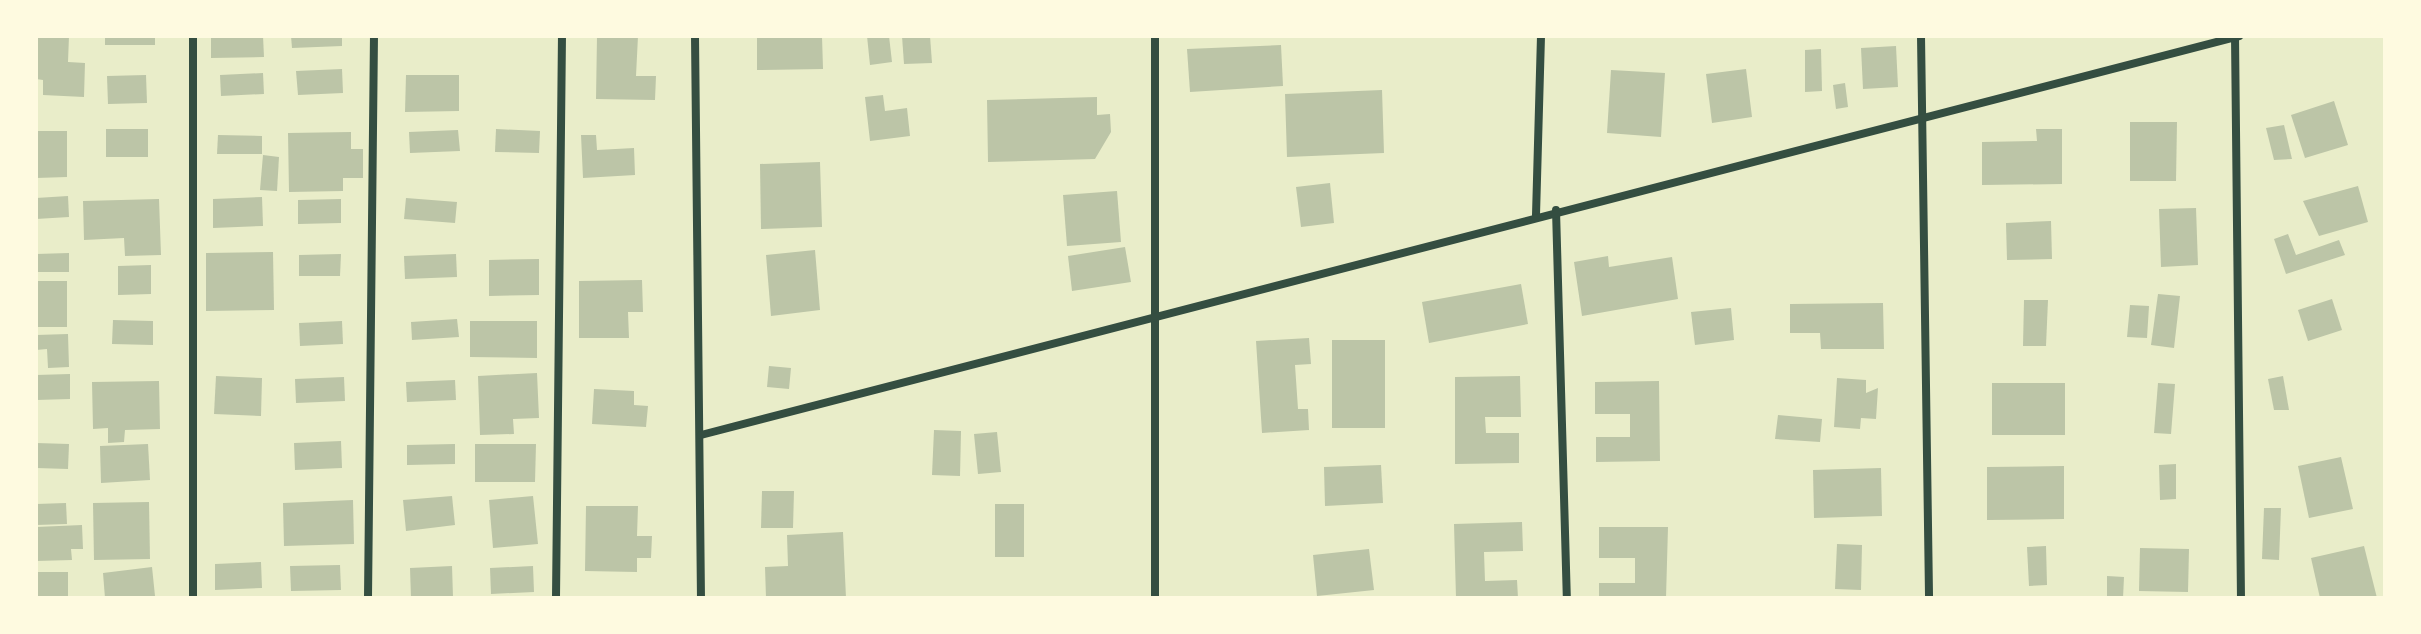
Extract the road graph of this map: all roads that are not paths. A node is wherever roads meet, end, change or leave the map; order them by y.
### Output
1 (193, 36) edge
2 (374, 36) edge
3 (562, 36) edge
4 (695, 36) edge
5 (1155, 36) edge
6 (1541, 36) edge
7 (1921, 36) edge
8 (2236, 36) edge
9 (1921, 120) junction
10 (1556, 210) junction
11 (1536, 215) junction
12 (1155, 318) junction
13 (701, 435) junction
14 (193, 598) edge
15 (368, 598) edge
16 (556, 598) edge
17 (701, 598) edge
18 (1155, 598) edge
19 (1567, 598) edge
20 (1929, 598) edge
21 (2241, 598) edge

1 - 14 street
2 - 15 street
3 - 16 street
4 - 13 street
5 - 12 street
6 - 11 street
7 - 9 street
8 - 9 street
8 - 21 street
9 - 10 street
9 - 20 street
10 - 11 street
10 - 19 street
11 - 12 street
12 - 13 street
12 - 18 street
13 - 17 street

